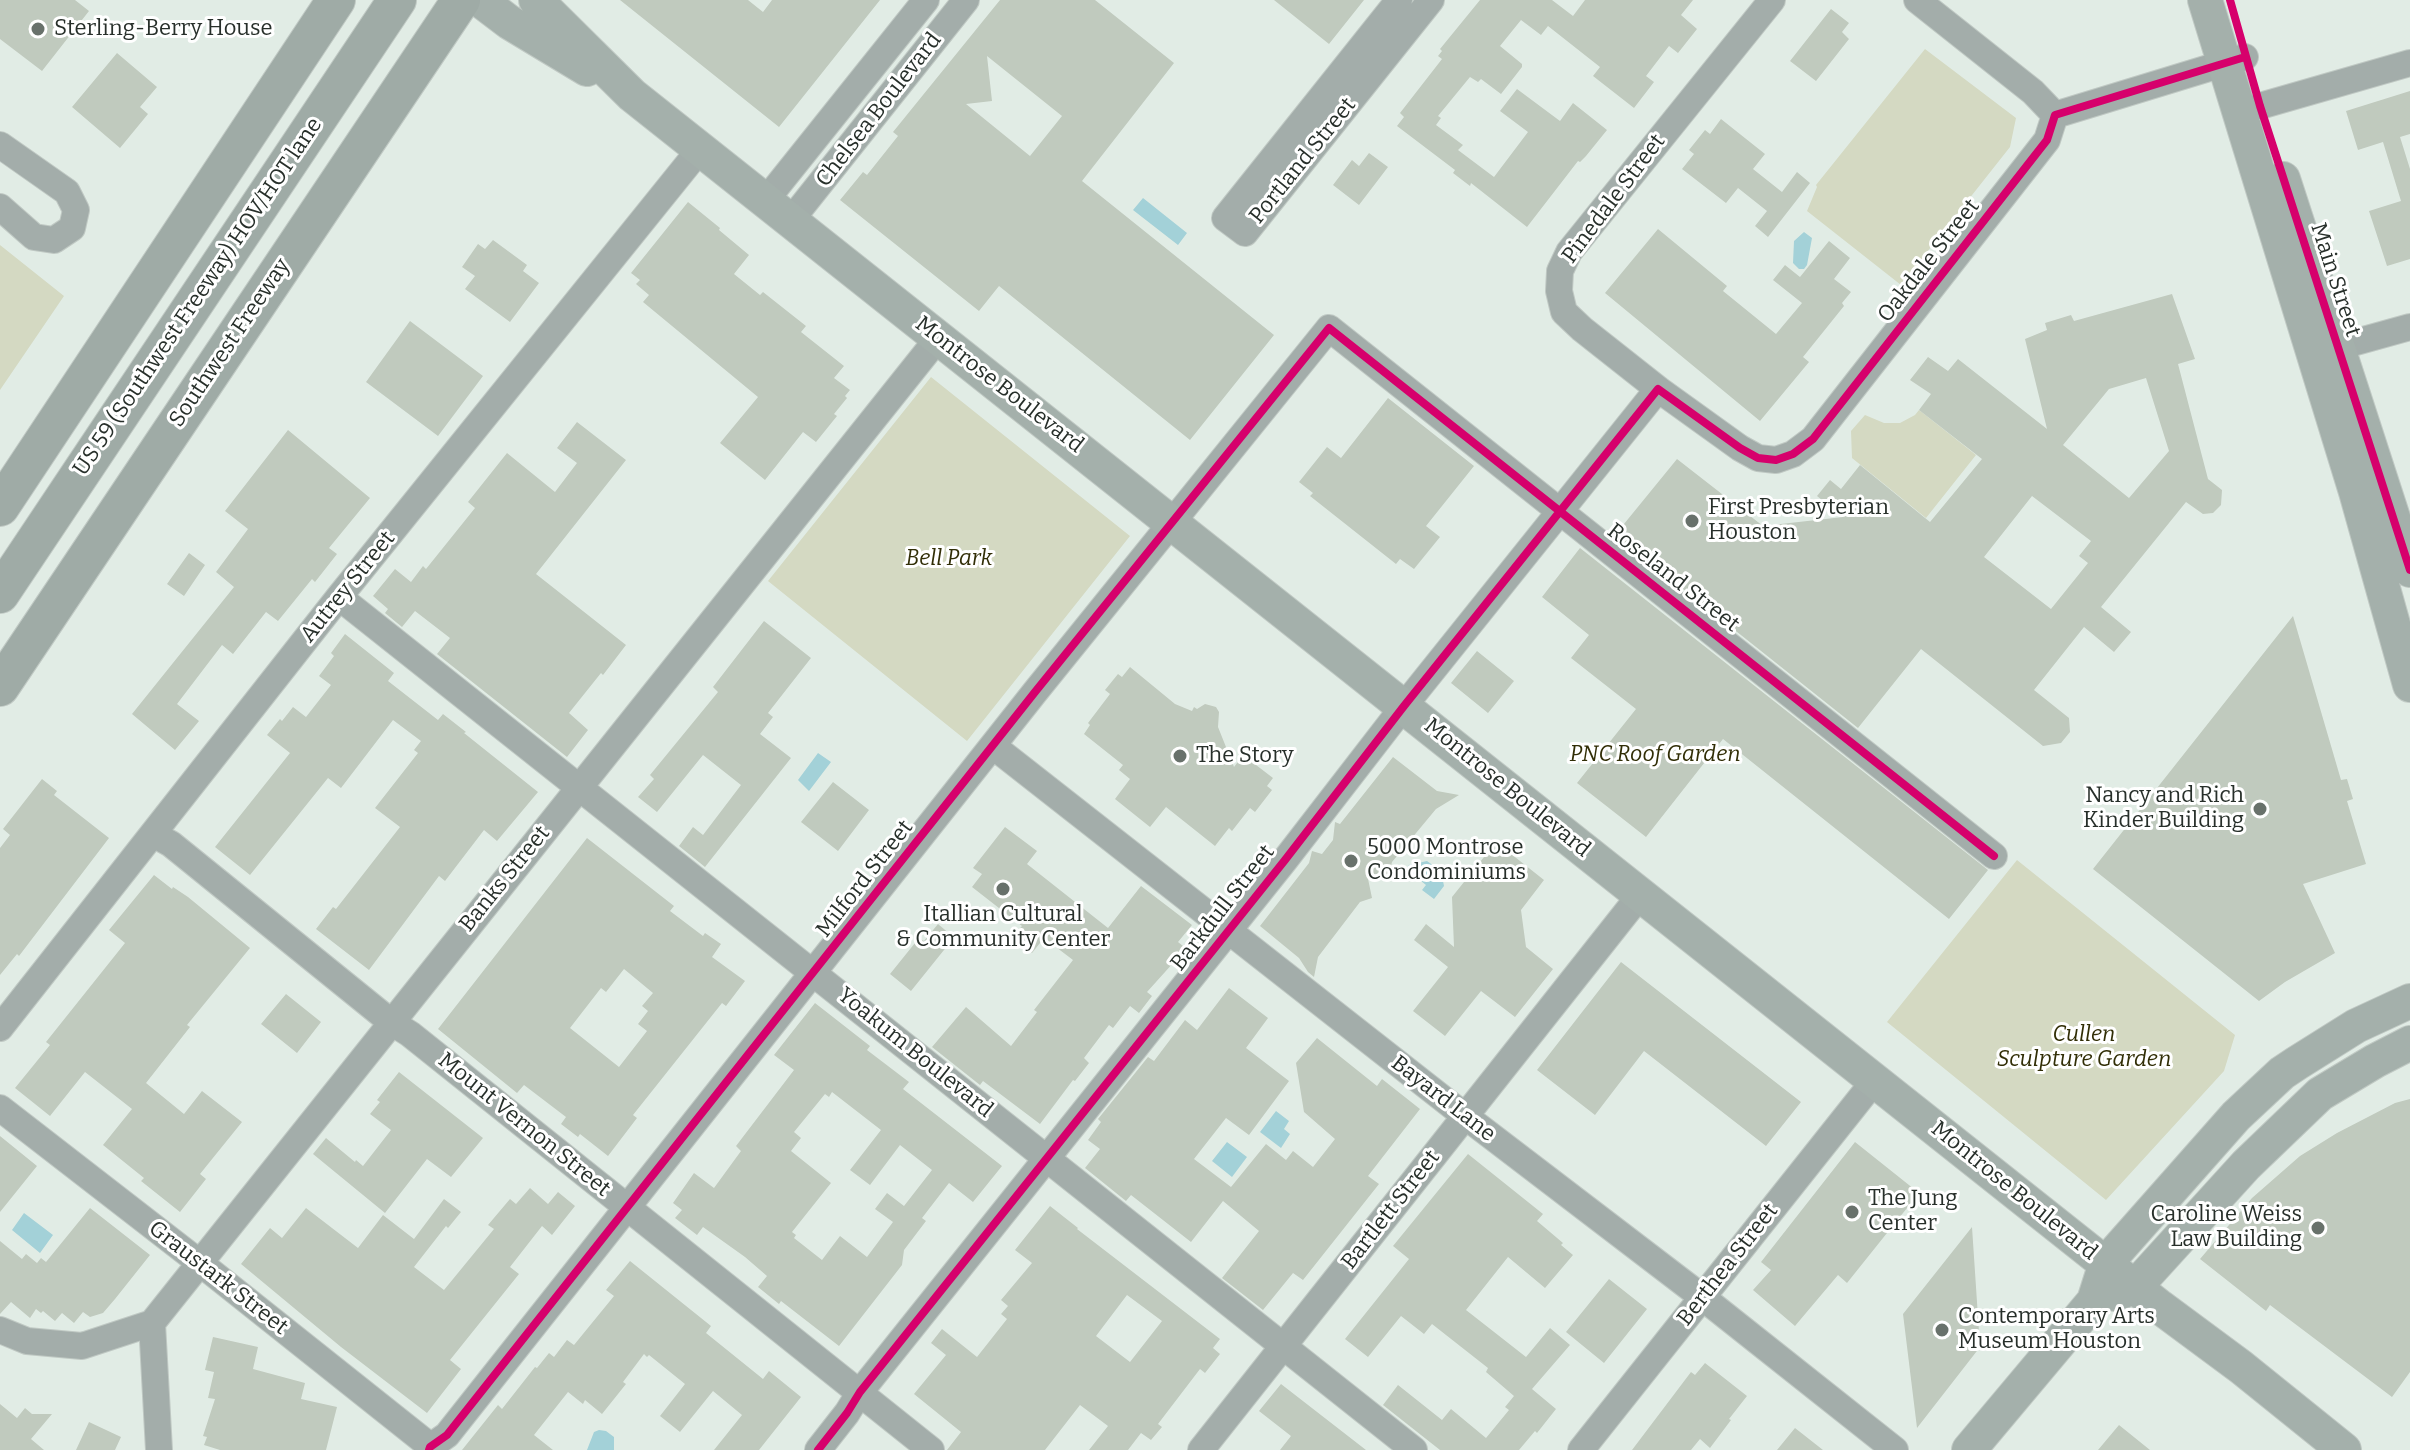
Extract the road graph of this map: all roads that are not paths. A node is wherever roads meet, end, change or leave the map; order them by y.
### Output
1 (336, 0) edge
2 (397, 0) edge
3 (461, 0) edge
4 (480, 0) edge
5 (536, 0) edge
6 (926, 0) edge
7 (966, 0) edge
8 (1399, 0) edge
9 (1431, 0) edge
10 (1772, 0) edge
11 (1917, 0) edge
12 (2205, 0) edge
13 (2230, 0) edge
14 (2235, 61) junction
15 (2410, 63) edge
16 (632, 95) junction
17 (2260, 106) junction
18 (2055, 115) junction
19 (0, 145) edge
20 (701, 148) junction
21 (0, 207) edge
22 (779, 210) junction
23 (2410, 327) edge
24 (1329, 328) joint
25 (939, 337) junction
26 (2338, 347) junction
27 (1658, 389) junction
28 (0, 507) edge
29 (1561, 512) junction
30 (1172, 522) junction
31 (2410, 570) edge
32 (0, 594) edge
33 (339, 597) junction
34 (2410, 685) edge
35 (0, 687) edge
36 (1404, 706) junction
37 (993, 746) junction
38 (578, 788) junction
39 (153, 834) junction
40 (1994, 856) dead end
41 (1641, 894) junction
42 (1228, 931) junction
43 (814, 972) junction
44 (2410, 1001) edge
45 (391, 1022) junction
46 (0, 1028) edge
47 (2410, 1043) edge
48 (1875, 1080) junction
49 (0, 1108) edge
50 (1465, 1116) junction
51 (1048, 1159) junction
52 (628, 1209) junction
53 (200, 1263) junction
54 (2106, 1263) junction
55 (2135, 1287) junction
56 (1702, 1297) junction
57 (2094, 1301) junction
58 (152, 1323) junction
59 (0, 1330) edge
60 (1283, 1347) junction
61 (860, 1392) junction
62 (432, 1449) edge
63 (159, 1450) edge
64 (818, 1450) edge
65 (931, 1450) edge
66 (1201, 1450) edge
67 (1414, 1450) edge
68 (1581, 1450) edge
69 (1895, 1450) edge
70 (1969, 1450) edge
71 (2344, 1450) edge

1 - 28 highway
2 - 32 highway, US 59 (Southwest Freeway) HOV/HOT lane
3 - 35 highway, Southwest Freeway
4 - 16 main road, Montrose Boulevard
5 - 16 main road, Montrose Boulevard
6 - 22 street, Chelsea Boulevard
7 - 22 street, Chelsea Boulevard
8 - 9 street, Portland Street
10 - 27 street, Pinedale Street
11 - 18 street
12 - 14 main road, Main Street
13 - 14 main road, Main Street
14 - 17 main road, Main Street
14 - 18 street
14 - 34 main road, Main Street
15 - 17 street
16 - 20 main road, Montrose Boulevard
17 - 26 main road, Main Street
18 - 27 street, Oakdale Street
19 - 21 street
20 - 22 main road, Montrose Boulevard
20 - 33 street, Autrey Street
22 - 25 main road, Montrose Boulevard
23 - 26 street
24 - 29 street, Roseland Street
24 - 30 street, Milford Street
25 - 30 main road, Montrose Boulevard
25 - 38 street, Banks Street
26 - 31 main road, Main Street
27 - 29 street, Barkdull Street
29 - 36 street, Barkdull Street
29 - 40 street, Roseland Street
30 - 36 main road, Montrose Boulevard
30 - 37 street, Milford Street
33 - 38 street, Yoakum Boulevard
33 - 39 street, Autrey Street
36 - 41 main road, Montrose Boulevard
36 - 42 street, Barkdull Street
37 - 42 street, Bayard Lane
37 - 43 street, Milford Street
38 - 43 street, Yoakum Boulevard
38 - 45 street, Banks Street
39 - 45 street, Mount Vernon Street
39 - 46 street, Autrey Street
41 - 48 main road, Montrose Boulevard
41 - 50 street, Bartlett Street
42 - 50 street, Bayard Lane
42 - 51 street, Barkdull Street
43 - 51 street, Yoakum Boulevard
43 - 52 street, Milford Street
44 - 54 main road
45 - 52 street, Mount Vernon Street
45 - 53 street, Banks Street
47 - 55 main road
48 - 54 main road, Montrose Boulevard
48 - 56 street, Berthea Street
49 - 53 street, Graustark Street
50 - 56 street, Bayard Lane
50 - 60 street, Bartlett Street
51 - 60 street, Yoakum Boulevard
51 - 61 street, Barkdull Street
52 - 61 street, Mount Vernon Street
52 - 62 street, Milford Street
53 - 58 street, Banks Street
53 - 62 street, Graustark Street
54 - 55 main road, Montrose Boulevard
54 - 57 main road
55 - 57 main road
55 - 71 main road, Montrose Boulevard
56 - 68 street, Berthea Street
56 - 69 street, Bayard Lane
57 - 70 main road
58 - 59 street
58 - 63 street
60 - 66 street, Bartlett Street
60 - 67 street, Yoakum Boulevard
61 - 64 street, Barkdull Street
61 - 65 street, Mount Vernon Street

